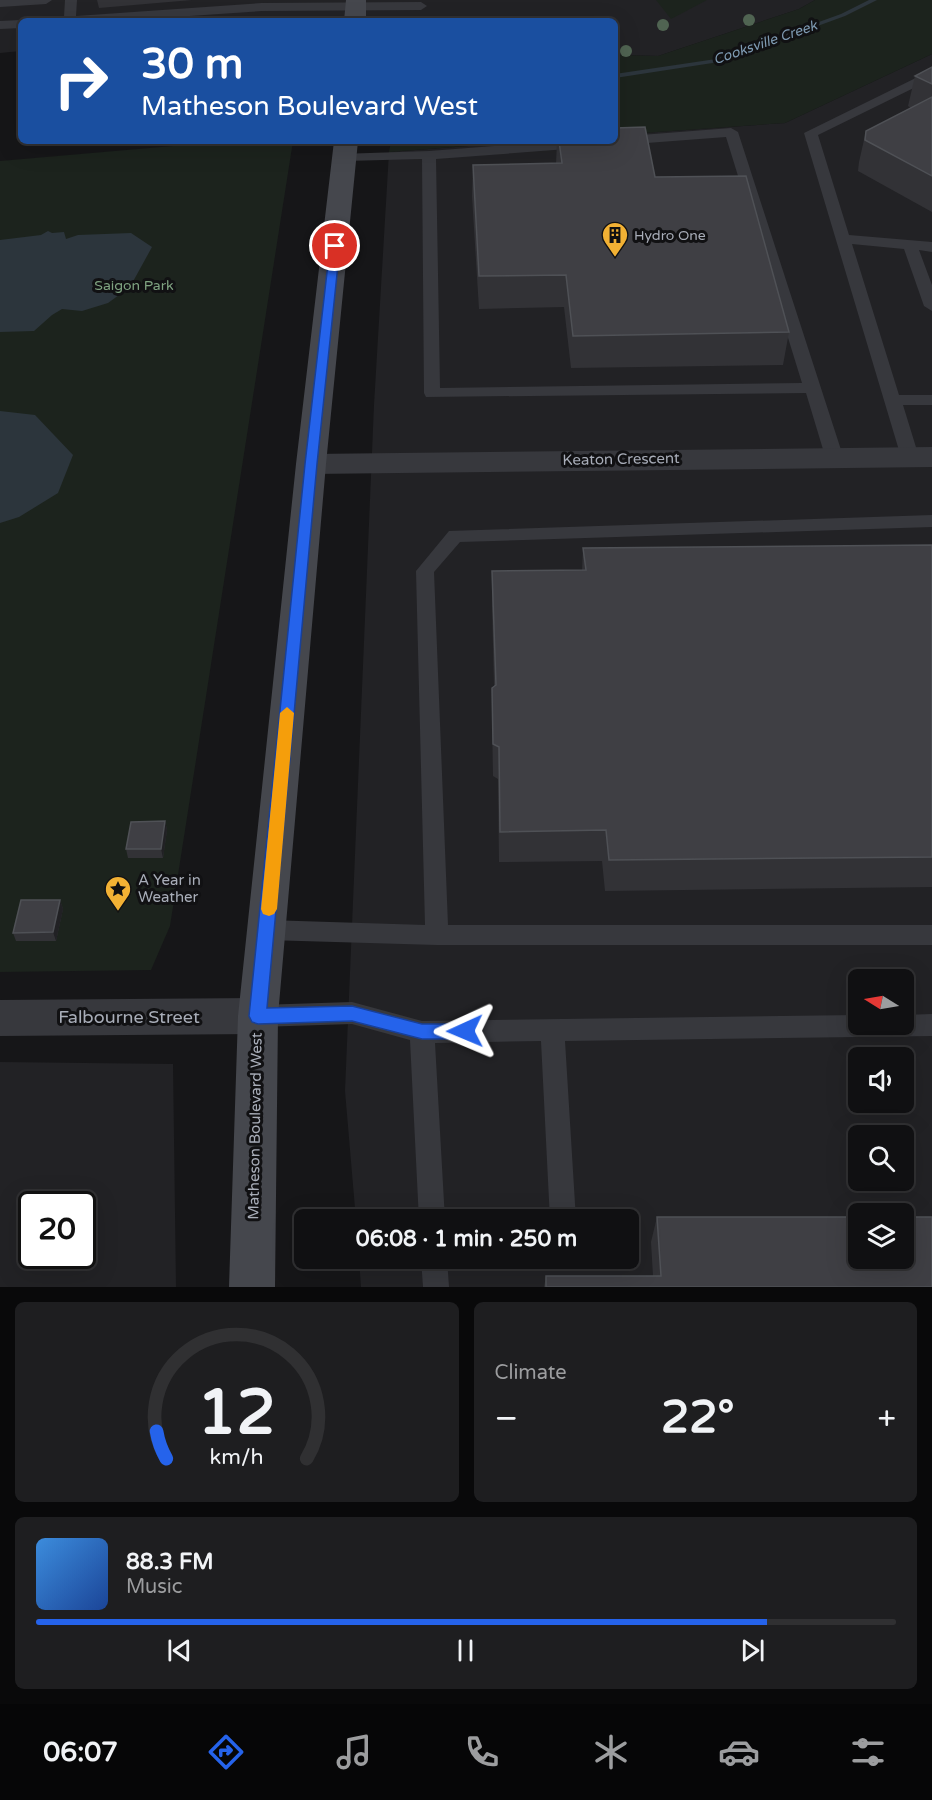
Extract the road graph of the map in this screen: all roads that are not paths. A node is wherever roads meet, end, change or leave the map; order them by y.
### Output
1 (46, 0) edge
2 (71, 0) edge
3 (0, 3) edge
4 (421, 3) edge
5 (261, 4) edge
6 (355, 9) edge
7 (70, 18) edge
8 (104, 18) edge
9 (422, 18) edge
10 (18, 24) edge
11 (0, 25) edge
12 (932, 74) edge
13 (618, 141) edge
14 (575, 144) edge
15 (345, 149) edge
16 (429, 155) junction
17 (843, 239) junction
18 (910, 244) junction
19 (932, 247) edge
20 (932, 306) edge
21 (812, 388) junction
22 (893, 400) junction
23 (932, 400) edge
24 (834, 456) junction
25 (921, 457) edge
26 (311, 464) junction
27 (932, 521) edge
28 (267, 930) junction
29 (437, 935) junction
30 (932, 935) edge
31 (258, 1016) junction
32 (0, 1018) edge
33 (932, 1025) edge
34 (552, 1030) junction
35 (422, 1032) junction
36 (431, 1209) edge
37 (562, 1209) edge
38 (434, 1269) edge
39 (252, 1287) edge
40 (435, 1287) edge

1 - 3 lane
2 - 7 lane
4 - 6 lane
4 - 9 lane
5 - 6 lane
5 - 8 lane
10 - 11 lane
12 - 17 lane
13 - 21 lane
14 - 16 lane
15 - 16 lane
15 - 26 street, Matheson Boulevard West
16 - 21 lane
17 - 18 lane
17 - 22 lane
18 - 19 lane
18 - 20 lane
21 - 24 lane
22 - 23 lane
22 - 25 lane
24 - 25 street, Keaton Crescent
24 - 26 street, Keaton Crescent
26 - 28 street, Matheson Boulevard West
27 - 29 lane
28 - 29 lane
28 - 31 street, Matheson Boulevard West
29 - 30 lane
31 - 32 street, Falbourne Street
31 - 35 lane
31 - 39 street, Matheson Boulevard West
33 - 34 lane
34 - 35 lane
34 - 37 lane
35 - 36 lane
38 - 40 lane

